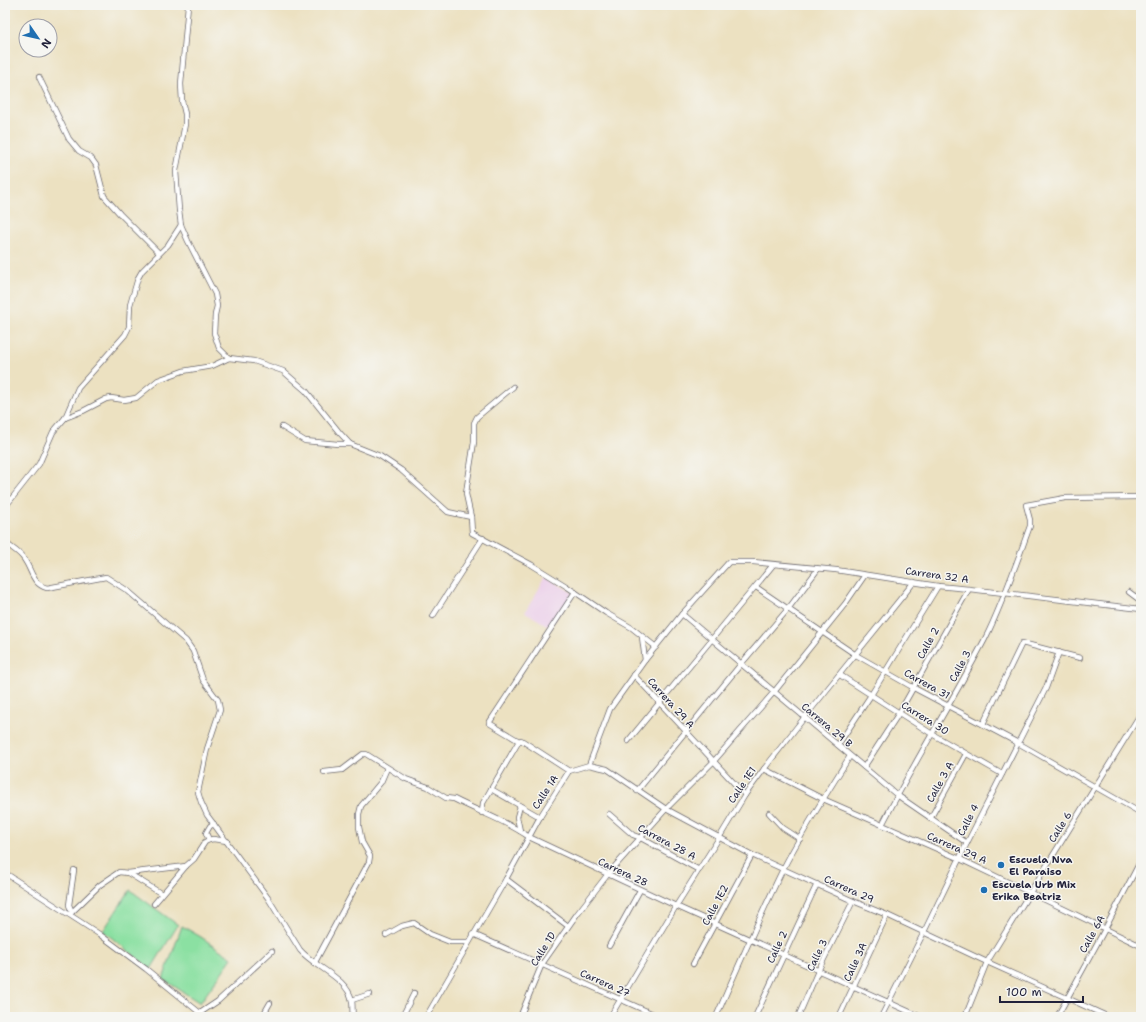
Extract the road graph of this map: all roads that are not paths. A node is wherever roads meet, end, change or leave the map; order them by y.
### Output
1 (188, 5) edge
2 (39, 77) dead end
3 (181, 225) junction
4 (159, 253) junction
5 (229, 358) junction
6 (512, 387) dead end
7 (65, 418) junction
8 (282, 427) dead end
9 (350, 444) junction
10 (1141, 497) edge
11 (5, 507) edge
12 (471, 517) junction
13 (484, 538) junction
14 (5, 542) edge
15 (773, 565) junction
16 (818, 568) junction
17 (865, 575) junction
18 (914, 582) junction
19 (938, 586) junction
20 (756, 587) junction
21 (969, 589) junction
22 (575, 592) junction
23 (1129, 592) dead end
24 (1005, 593) junction
25 (1141, 601) edge
26 (788, 609) junction
27 (1141, 609) edge
28 (682, 614) junction
29 (433, 616) dead end
30 (822, 632) junction
31 (642, 637) junction
32 (712, 639) junction
33 (656, 646) junction
34 (1059, 652) junction
35 (856, 655) junction
36 (1080, 658) dead end
37 (645, 660) junction
38 (741, 664) junction
39 (886, 671) junction
40 (840, 675) junction
41 (634, 676) junction
42 (914, 688) junction
43 (774, 692) junction
44 (871, 695) junction
45 (660, 704) junction
46 (949, 706) junction
47 (899, 713) junction
48 (1141, 713) edge
49 (804, 718) junction
50 (983, 724) junction
51 (686, 733) junction
52 (932, 734) junction
53 (519, 741) junction
54 (628, 741) dead end
55 (1018, 743) junction
56 (838, 745) junction
57 (966, 754) junction
58 (850, 756) junction
59 (714, 761) junction
60 (589, 766) junction
61 (864, 767) junction
62 (387, 768) junction
63 (764, 769) junction
64 (569, 771) junction
65 (324, 772) dead end
66 (1002, 774) junction
67 (1096, 788) junction
68 (491, 789) junction
69 (637, 791) junction
70 (745, 795) junction
71 (897, 795) junction
72 (823, 799) junction
73 (520, 806) junction
74 (666, 809) junction
75 (482, 813) junction
76 (769, 813) dead end
77 (1141, 813) edge
78 (609, 814) dead end
79 (540, 817) junction
80 (930, 819) junction
81 (214, 824) junction
82 (882, 825) junction
83 (520, 831) junction
84 (529, 837) junction
85 (641, 838) junction
86 (719, 838) junction
87 (800, 839) junction
88 (209, 840) junction
89 (227, 842) junction
90 (967, 843) junction
91 (752, 855) junction
92 (960, 858) junction
93 (1141, 860) edge
94 (186, 866) junction
95 (784, 868) junction
96 (74, 870) dead end
97 (699, 870) junction
98 (5, 872) edge
99 (128, 873) junction
100 (608, 874) junction
101 (506, 879) junction
102 (817, 884) junction
103 (640, 890) junction
104 (1030, 893) junction
105 (162, 894) junction
106 (853, 901) junction
107 (154, 904) dead end
108 (676, 906) junction
109 (71, 913) junction
110 (887, 915) junction
111 (715, 924) junction
112 (568, 926) junction
113 (1105, 929) junction
114 (924, 932) junction
115 (473, 934) junction
116 (386, 935) dead end
117 (749, 940) junction
118 (468, 942) junction
119 (609, 946) dead end
120 (1141, 946) edge
121 (272, 951) dead end
122 (783, 955) junction
123 (987, 962) junction
124 (314, 964) junction
125 (542, 964) junction
126 (693, 964) dead end
127 (818, 971) junction
128 (853, 987) junction
129 (414, 993) dead end
130 (370, 994) dead end
131 (1067, 997) junction
132 (352, 1000) junction
133 (621, 1000) junction
134 (270, 1002) dead end
135 (888, 1003) junction
136 (647, 1011) junction
137 (200, 1013) junction
138 (205, 1017) edge
139 (262, 1017) edge
140 (352, 1017) edge
141 (402, 1017) edge
142 (426, 1017) edge
143 (520, 1017) edge
144 (610, 1017) edge
145 (644, 1017) edge
146 (660, 1017) edge
147 (716, 1017) edge
148 (755, 1017) edge
149 (798, 1017) edge
150 (839, 1017) edge
151 (881, 1017) edge
152 (921, 1017) edge
153 (965, 1017) edge
154 (1057, 1017) edge
155 (1109, 1017) edge

1 - 3 street
2 - 4 street
3 - 4 street
3 - 5 street
4 - 7 street
5 - 7 street
5 - 9 street
6 - 12 street
7 - 11 street
8 - 9 street
9 - 12 street
10 - 24 street, Calle 3
12 - 13 street
13 - 22 street
13 - 29 street
14 - 81 street
15 - 16 street, Carrera 32 A
15 - 20 street
15 - 28 street, Carrera 32 A
16 - 17 street, Carrera 32 A
16 - 26 street
17 - 18 street, Carrera 32 A
17 - 30 street, Calle 1D
18 - 19 street, Carrera 32 A
18 - 35 street, Calle 1E1
19 - 21 street, Carrera 32 A
19 - 39 street
20 - 26 street, Carrera 31
20 - 32 street
21 - 24 street, Carrera 32 A
21 - 42 street, Calle 2
22 - 31 street
22 - 53 street
23 - 25 street
24 - 27 street, Carrera 32 A
24 - 46 street, Calle 3
26 - 30 street, Carrera 31
26 - 38 street
28 - 32 street, Carrera 29 B
28 - 33 street
30 - 35 street, Carrera 31
30 - 43 street, Calle 1D
31 - 33 street
31 - 37 street
32 - 38 street, Carrera 29 B
32 - 45 street
33 - 37 street
34 - 36 street
34 - 50 street
34 - 55 street, Calle 4
35 - 39 street, Carrera 31
35 - 40 street, Calle 1E1
37 - 41 street
38 - 43 street, Carrera 29 B
38 - 51 street
39 - 42 street, Carrera 31
39 - 44 street
40 - 44 street, Carrera 30
40 - 49 street, Calle 1E1
41 - 45 street, Carrera 29 A
41 - 60 street
42 - 46 street, Carrera 31
42 - 47 street, Calle 2
43 - 49 street, Carrera 29 B
43 - 59 street, Calle 1D
44 - 47 street, Carrera 30
44 - 56 street
45 - 51 street, Carrera 29 A
45 - 54 street
46 - 50 street, Carrera 31
46 - 52 street, Calle 3
47 - 52 street, Carrera 30
47 - 61 street, Calle 2
48 - 67 street, Calle 6
49 - 56 street, Carrera 29 B
49 - 63 street, Calle 1E1
50 - 55 street, Carrera 31
51 - 59 street, Carrera 29 A
51 - 69 street
52 - 57 street, Carrera 30
52 - 71 street, Calle 3
53 - 64 street
53 - 68 street
55 - 66 street, Calle 4
55 - 67 street, Carrera 31
56 - 58 street, Carrera 29 B
57 - 66 street, Carrera 30
57 - 80 street, Calle 3 A
58 - 61 street, Carrera 29 B
58 - 72 street
59 - 70 street, Carrera 29 A
59 - 74 street, Calle 1D
60 - 64 street, Calle 1A
60 - 69 street, Carrera 29
61 - 71 street, Carrera 29 B
62 - 65 street, Carrera 28
62 - 75 street, Carrera 28
62 - 124 street
63 - 70 street, Calle 1E1
63 - 72 street, Carrera 29 A
64 - 79 street, Calle 1A
66 - 90 street, Calle 4
67 - 77 street
67 - 104 street, Calle 6
68 - 73 street
68 - 75 street
69 - 74 street, Carrera 29
70 - 86 street, Calle 1E1
71 - 80 street, Carrera 29 B
71 - 82 street, Calle 3
72 - 82 street, Carrera 29 A
72 - 87 street
73 - 79 street
73 - 83 street
74 - 85 street, Calle 1D
74 - 86 street, Carrera 29
75 - 83 street, Carrera 28
76 - 87 street
78 - 85 street, Carrera 28 A
79 - 84 street, Calle 1A
80 - 90 street, Carrera 29 B
81 - 88 street
81 - 89 street
82 - 92 street, Carrera 29 A
83 - 84 street, Carrera 28
84 - 100 street, Carrera 28
84 - 101 street, Calle 1A
85 - 97 street, Carrera 28 A
85 - 100 street, Calle 1D
86 - 91 street, Carrera 29
86 - 97 street, Calle 1E1
87 - 95 street
88 - 89 street
88 - 94 street
89 - 124 street
90 - 92 street, Calle 4
91 - 95 street, Carrera 29
91 - 111 street, Calle 1E2
92 - 104 street, Carrera 29 A
92 - 114 street, Calle 4
93 - 113 street, Calle 6A
94 - 99 street
94 - 105 street
95 - 102 street, Carrera 29
95 - 117 street
96 - 109 street
97 - 108 street, Calle 1E1
98 - 109 street
99 - 105 street
99 - 109 street
100 - 103 street, Carrera 28
100 - 112 street, Calle 1D
101 - 112 street
101 - 115 street, Calle 1A
102 - 106 street, Carrera 29
102 - 122 street, Calle 2
103 - 108 street, Carrera 28
103 - 119 street
104 - 113 street, Carrera 29 A
104 - 123 street, Calle 6
105 - 107 street
106 - 110 street, Carrera 29
106 - 127 street, Calle 3
108 - 111 street, Carrera 28
108 - 133 street, Calle 1E1
109 - 137 street
110 - 114 street, Carrera 29
110 - 128 street, Calle 3A
111 - 117 street, Carrera 28
111 - 126 street, Calle 1E2
112 - 125 street, Calle 1D
113 - 120 street, Carrera 29 A
113 - 131 street, Calle 6A
114 - 123 street, Carrera 29
114 - 135 street, Calle 4
115 - 118 street, Calle 1A
115 - 125 street, Carrera 27
116 - 118 street
117 - 122 street, Carrera 28
117 - 147 street
118 - 142 street, Calle 1A
121 - 137 street
122 - 127 street, Carrera 28
122 - 148 street, Calle 2
123 - 131 street, Carrera 29
123 - 153 street, Calle 6
124 - 132 street
125 - 133 street, Carrera 27
125 - 143 street, Calle 1D
127 - 128 street, Carrera 28
127 - 149 street, Calle 3
128 - 135 street, Carrera 28
128 - 150 street, Calle 3A
129 - 141 street
130 - 132 street
131 - 154 street, Calle 6A
131 - 155 street, Carrera 29
132 - 140 street
133 - 136 street, Carrera 27
133 - 144 street, Calle 1E1
134 - 139 street
135 - 151 street, Calle 4
135 - 152 street, Carrera 28
136 - 145 street
136 - 146 street, Carrera 27
137 - 138 street

